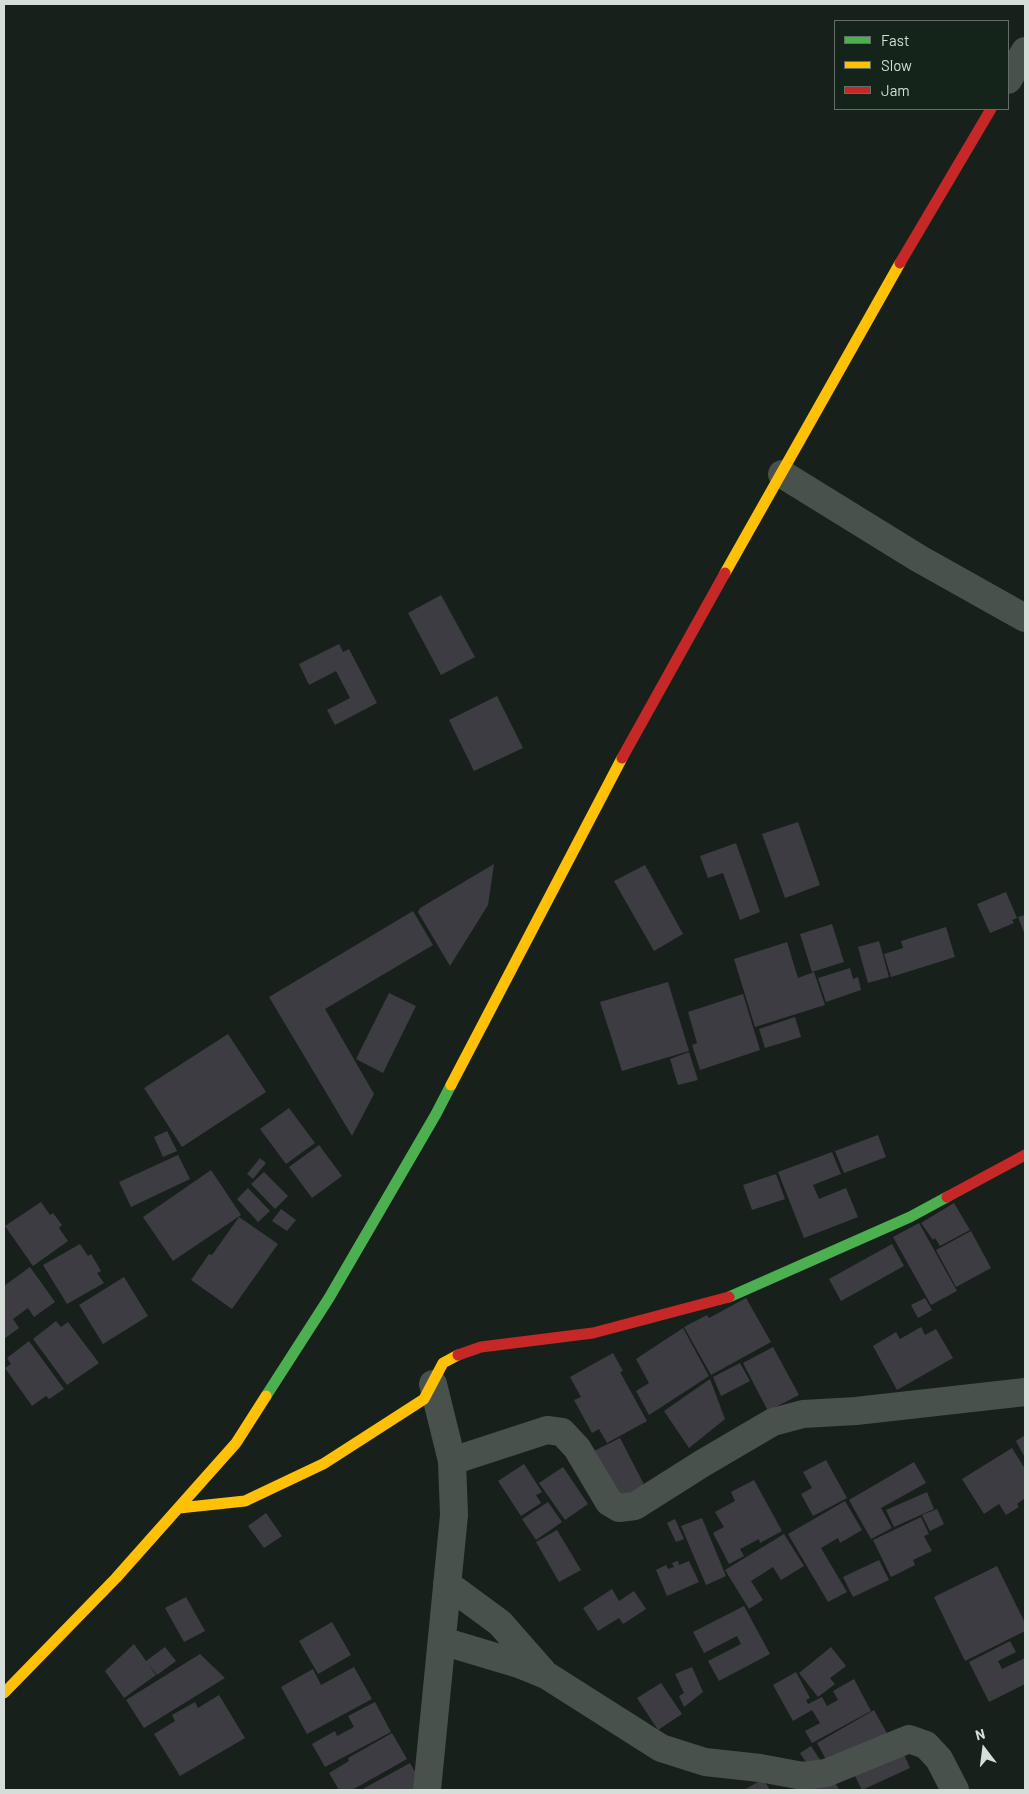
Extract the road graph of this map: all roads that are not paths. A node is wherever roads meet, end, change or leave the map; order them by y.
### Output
1 (1025, 51) edge
2 (1009, 78) edge
3 (990, 110) edge
4 (782, 474) junction
5 (1025, 618) edge
6 (1025, 1155) edge
7 (433, 1384) junction
8 (1025, 1392) edge
9 (452, 1461) junction
10 (179, 1508) junction
11 (447, 1584) junction
12 (442, 1641) junction
13 (546, 1675) junction
14 (4, 1693) edge
15 (427, 1790) edge
16 (955, 1790) edge

1 - 2 street
3 - 4 street
4 - 5 street
4 - 10 street
6 - 7 street
7 - 9 street
7 - 10 street
8 - 9 street
9 - 11 street
10 - 14 street
11 - 12 street
11 - 13 street
12 - 13 street
12 - 15 street
13 - 16 street

